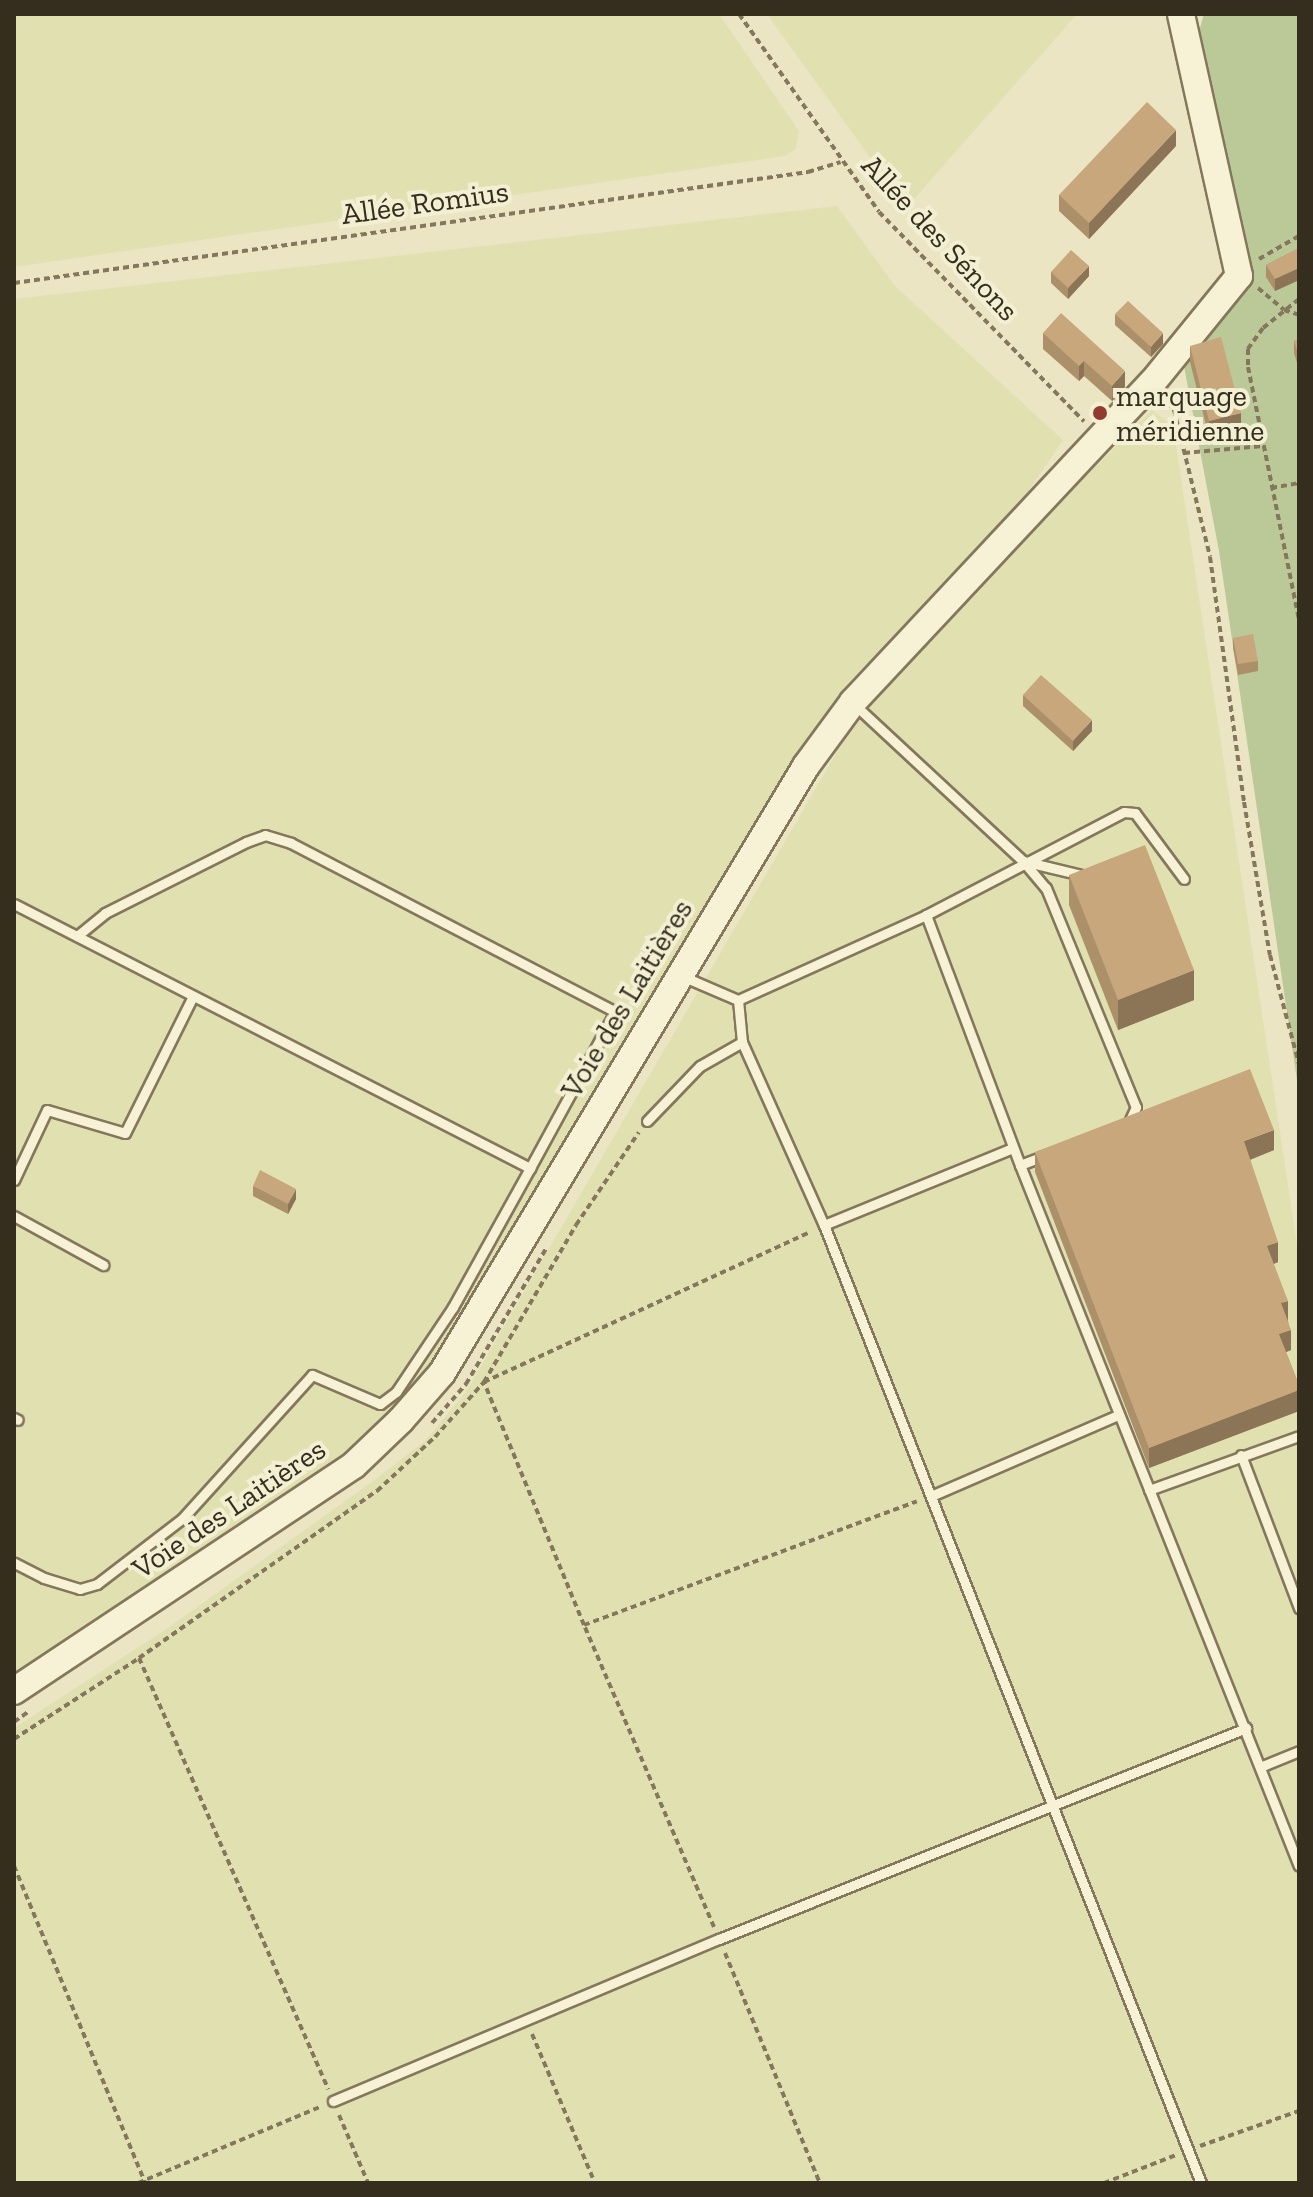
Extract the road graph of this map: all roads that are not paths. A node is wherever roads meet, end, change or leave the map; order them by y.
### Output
1 (1180, 15) edge
2 (853, 702) junction
3 (1023, 861) junction
4 (1097, 879) edge
5 (1184, 879) dead end
6 (14, 904) edge
7 (926, 915) junction
8 (77, 936) junction
9 (679, 975) junction
10 (193, 996) junction
11 (738, 1000) junction
12 (742, 1042) junction
13 (647, 1121) dead end
14 (1118, 1125) edge
15 (1013, 1148) junction
16 (1062, 1148) edge
17 (1020, 1165) junction
18 (530, 1168) junction
19 (14, 1180) edge
20 (14, 1216) edge
21 (824, 1225) junction
22 (103, 1265) dead end
23 (1118, 1415) junction
24 (1299, 1436) edge
25 (1241, 1455) junction
26 (1149, 1490) junction
27 (931, 1496) junction
28 (14, 1563) edge
29 (1299, 1608) edge
30 (14, 1691) edge
31 (1246, 1728) junction
32 (1299, 1751) edge
33 (1260, 1767) junction
34 (1051, 1808) junction
35 (1299, 1866) edge
36 (333, 2101) road end
37 (1201, 2183) edge

1 - 2 street, Voie des Laitières
2 - 3 lane
2 - 9 street, Voie des Laitières
3 - 4 lane
3 - 5 lane
3 - 7 lane
3 - 14 lane
6 - 8 lane
7 - 11 lane
7 - 15 lane
8 - 10 lane
8 - 18 lane
9 - 11 lane
9 - 30 street, Voie des Laitières
10 - 18 lane
10 - 19 lane
11 - 12 lane
12 - 13 lane
12 - 21 lane
15 - 17 lane
15 - 21 lane
16 - 17 lane
17 - 23 lane
18 - 28 lane
20 - 22 lane
21 - 27 lane
23 - 26 lane
23 - 27 lane
24 - 25 lane
25 - 26 lane
25 - 29 lane
26 - 31 lane
27 - 34 lane
31 - 33 lane
31 - 34 lane
32 - 33 lane
33 - 35 lane
34 - 36 lane
34 - 37 lane

